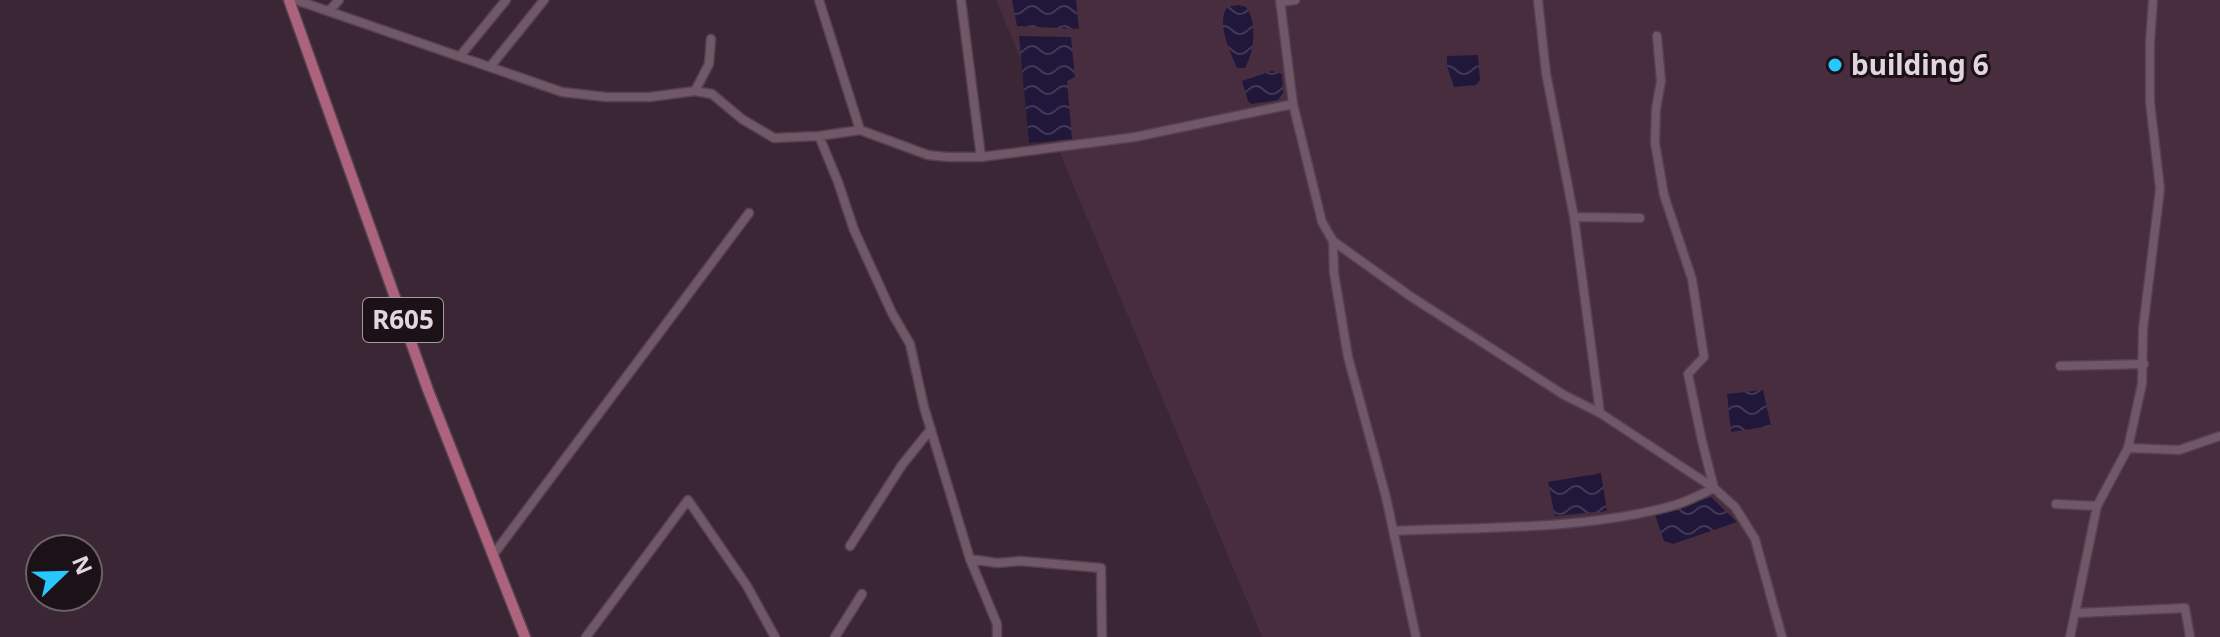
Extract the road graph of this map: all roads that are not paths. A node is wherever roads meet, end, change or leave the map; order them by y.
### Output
1 (289, 0) edge
2 (296, 0) edge
3 (339, 0) edge
4 (506, 0) edge
5 (544, 0) edge
6 (819, 0) edge
7 (961, 0) edge
8 (1295, 0) edge
9 (1538, 0) edge
10 (2153, 0) edge
11 (1280, 1) edge
12 (330, 10) junction
13 (1657, 36) dead end
14 (711, 39) dead end
15 (461, 55) junction
16 (490, 67) junction
17 (695, 91) junction
18 (1293, 104) junction
19 (860, 130) junction
20 (819, 136) junction
21 (981, 157) junction
22 (749, 213) dead end
23 (1574, 217) junction
24 (1640, 218) dead end
25 (1333, 241) junction
26 (2144, 364) junction
27 (2060, 366) dead end
28 (1600, 413) junction
29 (931, 429) junction
30 (2220, 436) edge
31 (2128, 448) junction
32 (1714, 488) junction
33 (2056, 504) dead end
34 (2097, 506) junction
35 (1393, 531) junction
36 (850, 546) dead end
37 (493, 555) junction
38 (970, 559) junction
39 (862, 594) dead end
40 (2077, 613) junction
41 (525, 637) edge
42 (586, 637) edge
43 (775, 637) edge
44 (835, 637) edge
45 (997, 637) edge
46 (1102, 637) edge
47 (1416, 637) edge
48 (1782, 637) edge
49 (2070, 637) edge
50 (2190, 637) edge

1 - 37 main road, R605
2 - 12 street
3 - 12 street
4 - 15 street
5 - 16 street
6 - 19 street
7 - 21 street
8 - 11 street
9 - 23 street
10 - 26 street
11 - 18 street
12 - 15 street
13 - 32 street
14 - 17 street
15 - 16 street
16 - 17 street
17 - 20 street
18 - 21 street
18 - 25 street
19 - 20 street
19 - 21 street
20 - 29 street
22 - 37 street
23 - 24 street
23 - 28 street
25 - 28 street
25 - 35 street
26 - 27 street
26 - 31 street
28 - 32 street
29 - 36 street
29 - 38 street
30 - 31 street
31 - 34 street
32 - 35 street
32 - 48 street
33 - 34 street
34 - 40 street
35 - 47 street
37 - 41 main road, R605
38 - 45 street
38 - 46 street
39 - 44 street
40 - 49 street
40 - 50 street
42 - 43 street

